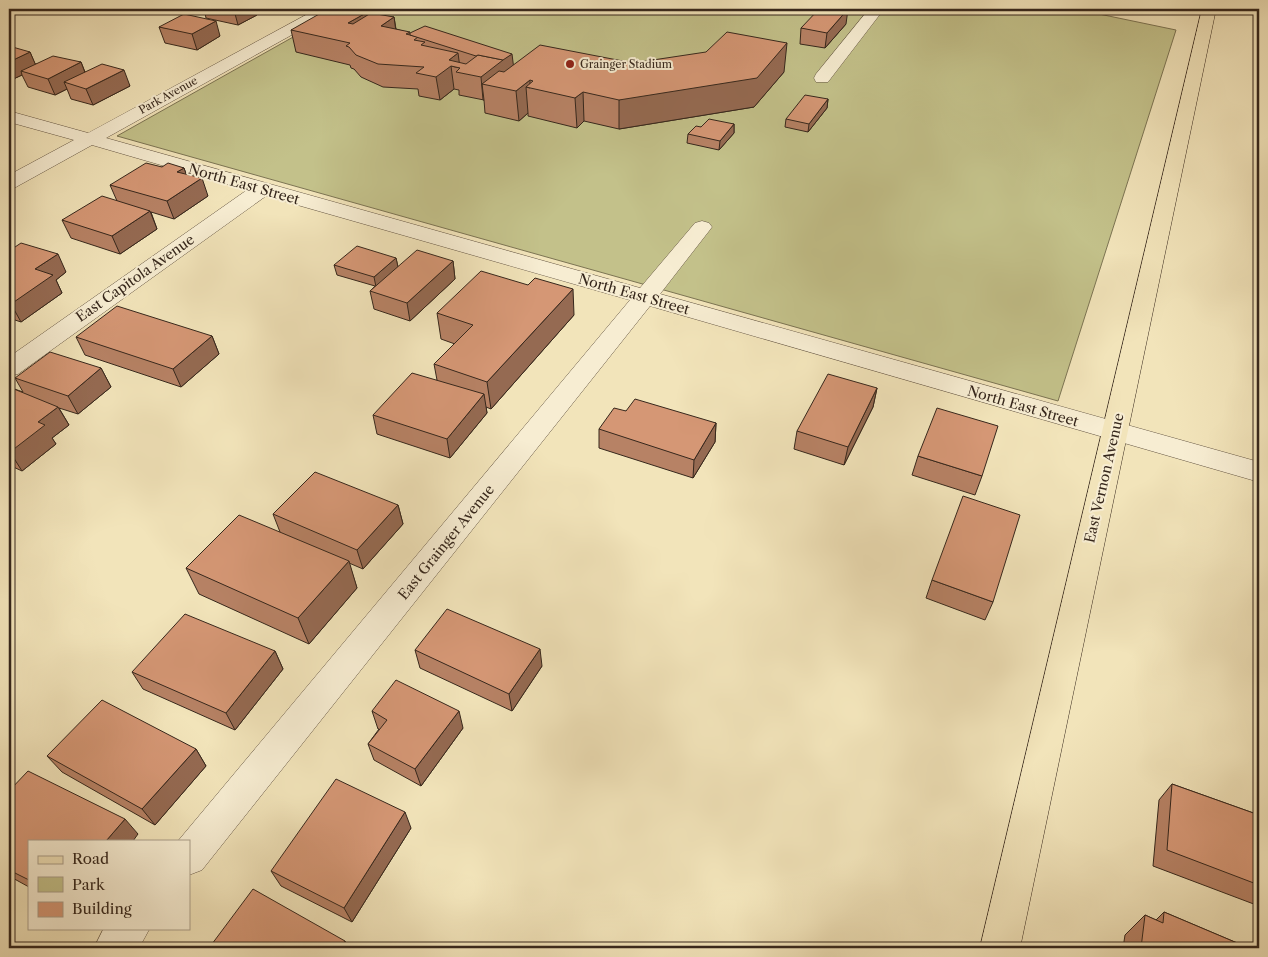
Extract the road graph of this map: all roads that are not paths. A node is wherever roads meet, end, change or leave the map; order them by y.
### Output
1 (322, 9) edge
2 (877, 9) edge
3 (1209, 9) edge
4 (822, 78) dead end
5 (9, 116) edge
6 (88, 139) junction
7 (9, 183) edge
8 (262, 189) junction
9 (702, 227) dead end
10 (646, 298) junction
11 (9, 368) edge
12 (1114, 432) junction
13 (1259, 472) edge
14 (190, 856) edge
15 (128, 930) edge
16 (114, 948) edge
17 (1000, 948) edge

1 - 6 street, Park Avenue
2 - 4 street
3 - 12 main road, East Vernon Avenue
5 - 6 street, North East Street
6 - 7 street, Park Avenue
6 - 8 street, North East Street
8 - 10 street, North East Street
8 - 11 street, East Capitola Avenue
9 - 10 street, East Grainger Avenue
10 - 12 street, North East Street
10 - 14 street, East Grainger Avenue
12 - 13 street, North East Street
12 - 17 main road, East Vernon Avenue
15 - 16 street

